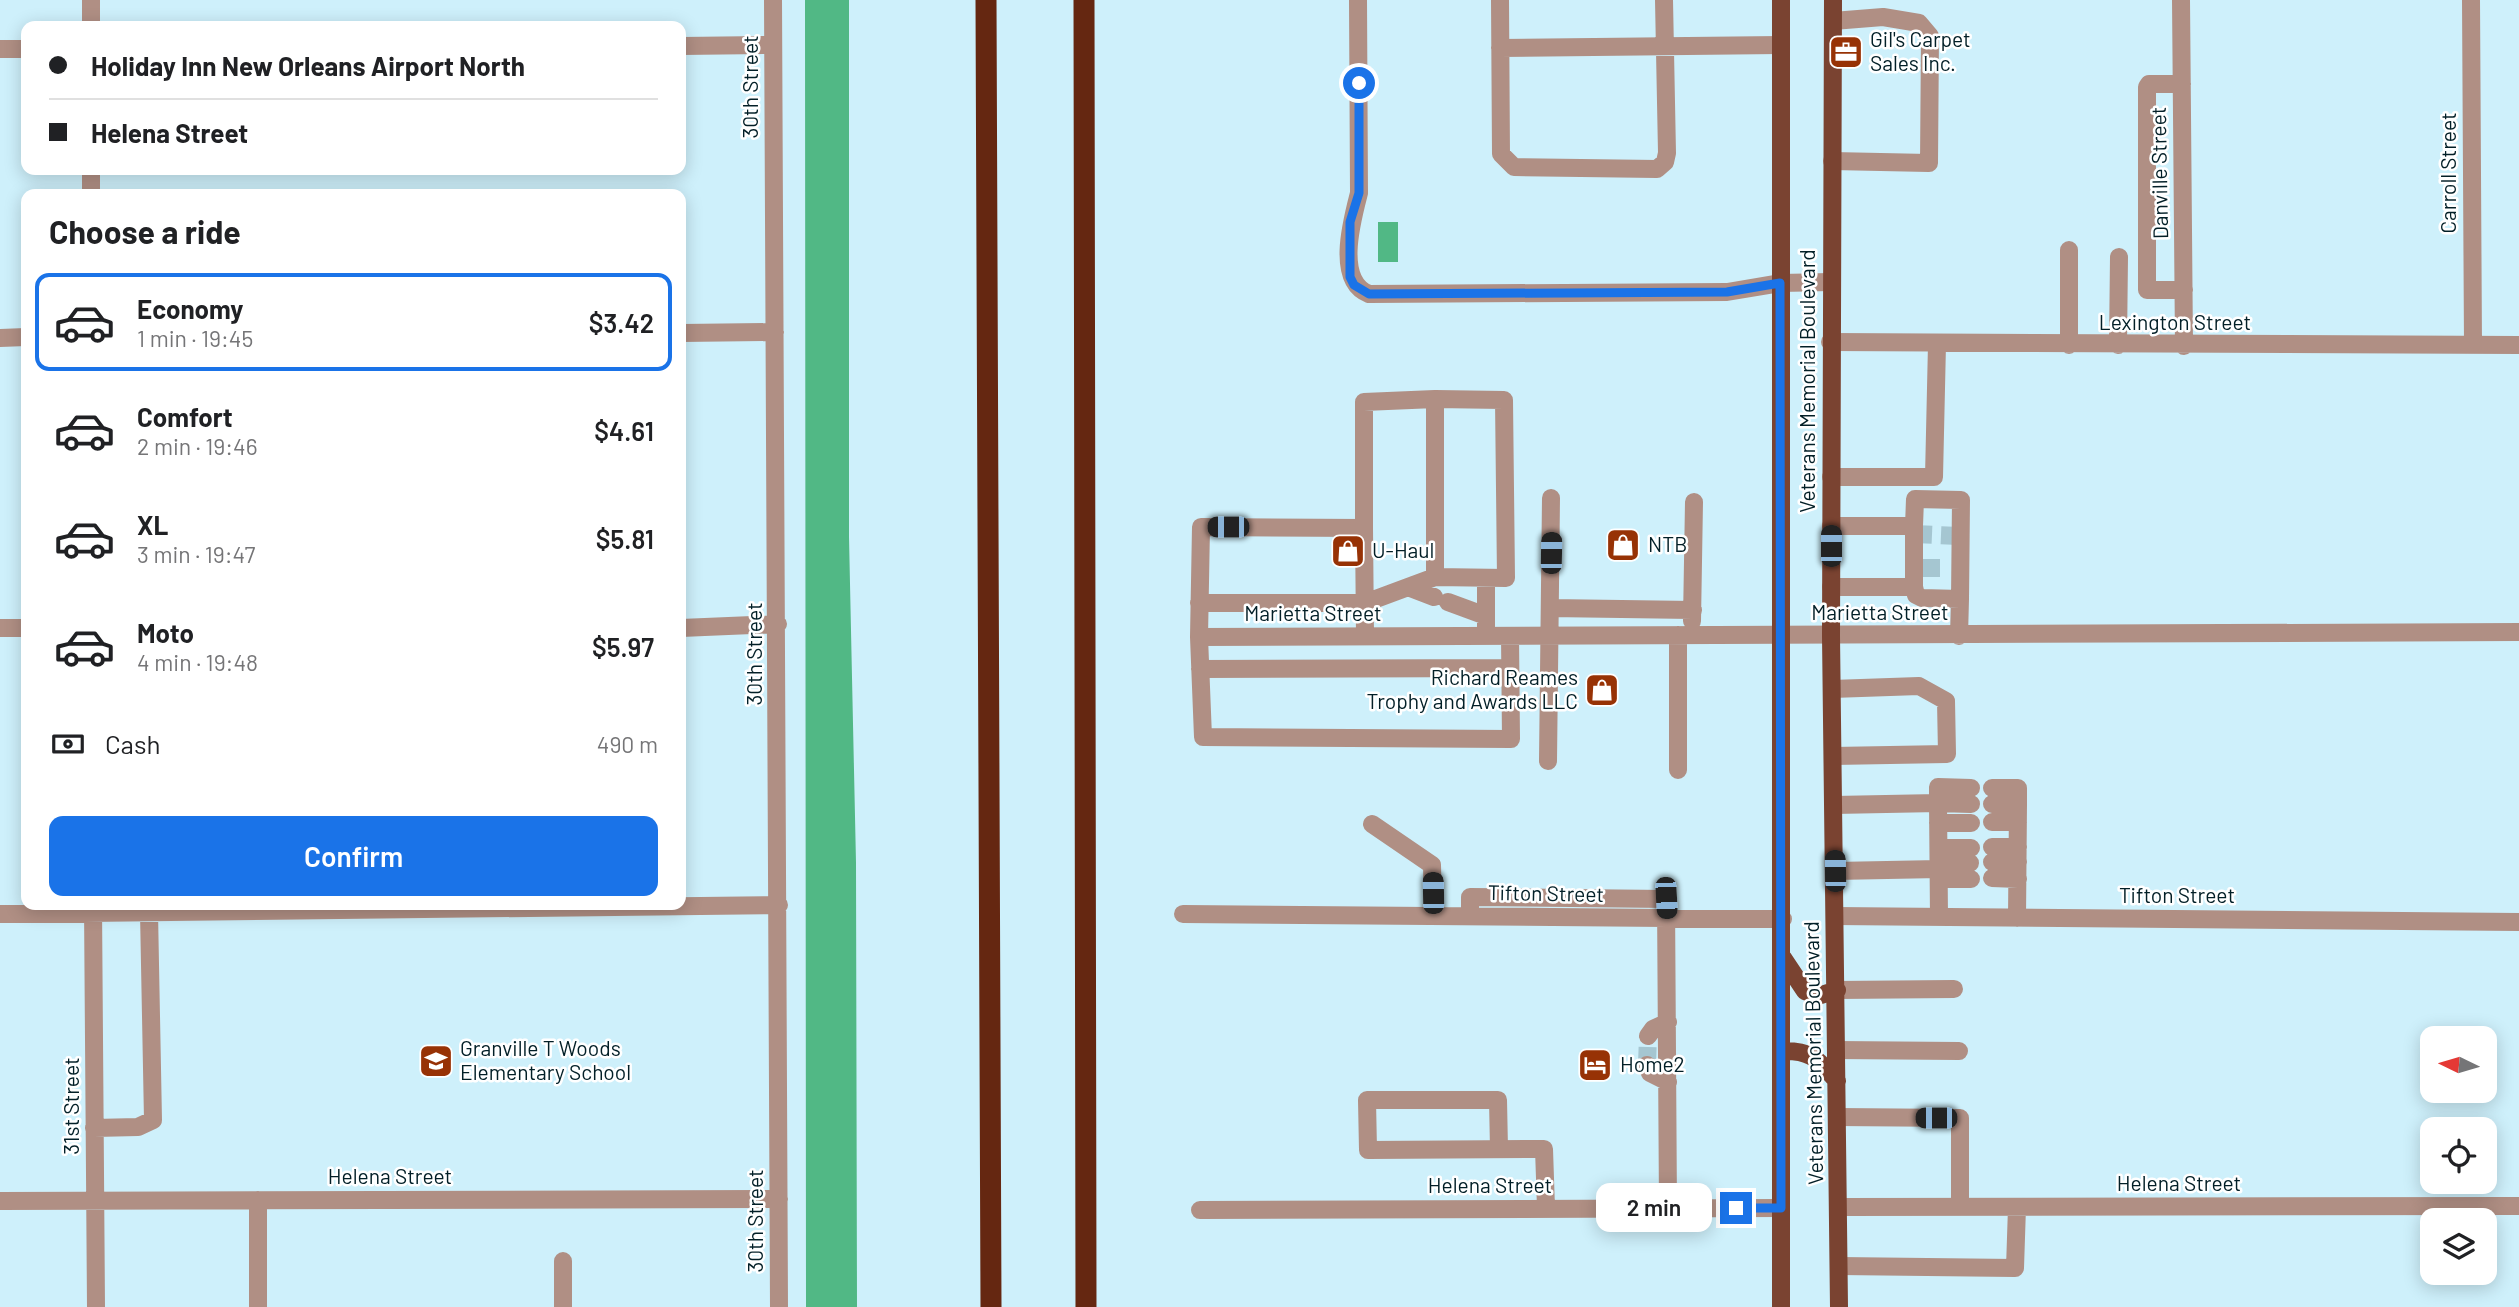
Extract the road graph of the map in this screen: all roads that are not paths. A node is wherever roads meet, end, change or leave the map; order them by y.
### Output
1 (91, 0) edge
2 (773, 0) edge
3 (986, 0) edge
4 (1084, 0) edge
5 (1358, 0) edge
6 (1500, 0) edge
7 (1664, 0) edge
8 (1781, 0) edge
9 (1833, 0) edge
10 (2181, 0) edge
11 (2471, 0) edge
12 (91, 21) edge
13 (1833, 21) junction
14 (774, 45) junction
15 (1781, 45) junction
16 (686, 46) edge
17 (1500, 48) junction
18 (1665, 48) junction
19 (0, 49) edge
20 (21, 49) edge
21 (2182, 84) junction
22 (1832, 161) junction
23 (2069, 250) dead end
24 (2119, 257) dead end
25 (1831, 282) junction
26 (1780, 283) junction
27 (2184, 290) junction
28 (775, 332) junction
29 (686, 333) edge
30 (0, 338) edge
31 (21, 338) edge
32 (1830, 342) junction
33 (1937, 344) junction
34 (2068, 345) junction
35 (2118, 345) junction
36 (2473, 345) junction
37 (2519, 345) edge
38 (2184, 346) junction
39 (1434, 399) junction
40 (1831, 477) junction
41 (1551, 498) dead end
42 (1694, 502) dead end
43 (1831, 526) junction
44 (1914, 526) junction
45 (1364, 528) junction
46 (1435, 577) junction
47 (1486, 578) junction
48 (1408, 587) junction
49 (1831, 587) junction
50 (1914, 587) junction
51 (1960, 599) junction
52 (1199, 603) junction
53 (1365, 603) junction
54 (1550, 608) junction
55 (1692, 610) junction
56 (1486, 616) junction
57 (778, 624) junction
58 (0, 628) edge
59 (21, 628) edge
60 (686, 628) edge
61 (2519, 632) edge
62 (1550, 635) junction
63 (1685, 635) junction
64 (1779, 635) junction
65 (1365, 636) junction
66 (1486, 636) junction
67 (1510, 636) junction
68 (1831, 636) junction
69 (1959, 636) junction
70 (1199, 637) junction
71 (1510, 668) junction
72 (1200, 669) junction
73 (1832, 689) junction
74 (1833, 756) junction
75 (1548, 761) dead end
76 (1678, 770) dead end
77 (1971, 796) dead end
78 (1938, 803) junction
79 (1992, 804) dead end
80 (1833, 805) junction
81 (1970, 822) dead end
82 (1938, 823) junction
83 (1372, 824) dead end
84 (1970, 863) dead end
85 (2018, 863) junction
86 (1939, 865) junction
87 (1835, 871) junction
88 (779, 905) junction
89 (686, 906) edge
90 (74, 910) edge
91 (93, 910) edge
92 (112, 910) edge
93 (329, 910) edge
94 (149, 912) junction
95 (0, 914) edge
96 (1183, 914) dead end
97 (1433, 916) junction
98 (1835, 916) junction
99 (1939, 917) junction
100 (1667, 918) junction
101 (2017, 918) junction
102 (1783, 919) junction
103 (2519, 922) edge
104 (1783, 958) junction
105 (1954, 989) dead end
106 (1837, 990) junction
107 (1668, 1022) junction
108 (1648, 1036) dead end
109 (1836, 1050) junction
110 (1782, 1051) junction
111 (1959, 1051) dead end
112 (1647, 1065) dead end
113 (1837, 1081) junction
114 (1668, 1082) junction
115 (1838, 1117) junction
116 (94, 1128) junction
117 (1499, 1149) junction
118 (779, 1199) junction
119 (95, 1200) junction
120 (258, 1200) junction
121 (0, 1201) edge
122 (2519, 1206) edge
123 (1839, 1207) junction
124 (1960, 1207) junction
125 (2017, 1207) junction
126 (1546, 1208) junction
127 (1668, 1208) junction
128 (1781, 1208) junction
129 (1200, 1210) dead end
130 (563, 1261) dead end
131 (1839, 1266) junction
132 (96, 1307) edge
133 (258, 1307) edge
134 (563, 1307) edge
135 (779, 1307) edge
136 (991, 1307) edge
137 (1086, 1307) edge
138 (1781, 1307) edge
139 (1839, 1307) edge

1 - 12 street
2 - 14 street, 30th Street
3 - 136 highway
4 - 137 highway
5 - 26 street
6 - 17 street
7 - 18 street
8 - 15 main road, Veterans Memorial Boulevard
9 - 13 main road, Veterans Memorial Boulevard
10 - 21 street, Danville Street
11 - 36 street, Carroll Street
13 - 22 main road, Veterans Memorial Boulevard
13 - 22 street
14 - 16 street
14 - 28 street, 30th Street
15 - 18 street
15 - 26 main road, Veterans Memorial Boulevard
17 - 18 street
17 - 18 street
19 - 20 street
21 - 27 street, Danville Street
21 - 27 street
22 - 25 main road, Veterans Memorial Boulevard
23 - 34 street
24 - 35 street
25 - 26 street
25 - 32 main road, Veterans Memorial Boulevard
26 - 64 main road, Veterans Memorial Boulevard
27 - 38 street, Danville Street
28 - 29 street
28 - 57 street, 30th Street
30 - 31 street
32 - 33 street, Lexington Street
32 - 40 main road, Veterans Memorial Boulevard
33 - 34 street, Lexington Street
33 - 40 street
34 - 35 street, Lexington Street
35 - 38 street, Lexington Street
36 - 37 street, Lexington Street
36 - 38 street, Lexington Street
39 - 45 street
39 - 46 street
39 - 47 street
40 - 43 main road, Veterans Memorial Boulevard
41 - 54 street
42 - 55 street
43 - 44 street
43 - 49 main road, Veterans Memorial Boulevard
44 - 50 street
44 - 51 street
45 - 52 street
45 - 53 street
46 - 47 street
46 - 48 street
47 - 56 street
48 - 53 street
48 - 56 street
49 - 50 street
49 - 68 main road, Veterans Memorial Boulevard
50 - 51 street
51 - 69 street
52 - 53 street
52 - 70 street
53 - 65 street
54 - 55 street
54 - 62 street
55 - 63 street
56 - 66 street
57 - 60 street
57 - 88 street, 30th Street
58 - 59 street
61 - 69 street, Marietta Street
62 - 63 street, Marietta Street
62 - 67 street, Marietta Street
62 - 75 street
63 - 64 street, Marietta Street
63 - 76 street
64 - 68 street, Marietta Street
64 - 102 main road, Veterans Memorial Boulevard
65 - 66 street, Marietta Street
65 - 70 street, Marietta Street
66 - 67 street, Marietta Street
67 - 71 street
68 - 69 street, Marietta Street
68 - 73 main road, Veterans Memorial Boulevard
70 - 72 street
71 - 72 street
71 - 72 street
73 - 74 main road, Veterans Memorial Boulevard
73 - 74 street
74 - 80 main road, Veterans Memorial Boulevard
77 - 78 street
78 - 80 street
78 - 82 street
79 - 85 street
80 - 87 main road, Veterans Memorial Boulevard
81 - 82 street
82 - 86 street
83 - 97 street
84 - 86 street
85 - 85 street
85 - 101 street
86 - 87 street
86 - 99 street
87 - 98 main road, Veterans Memorial Boulevard
88 - 89 street
88 - 118 street, 30th Street
90 - 95 street
91 - 116 street, 31st Street
92 - 94 street
93 - 94 street
94 - 116 street
96 - 97 street, Tifton Street
97 - 100 street, Tifton Street
98 - 99 street, Tifton Street
98 - 106 main road, Veterans Memorial Boulevard
99 - 101 street, Tifton Street
100 - 102 street, Tifton Street
100 - 107 street
101 - 103 street, Tifton Street
102 - 104 main road, Veterans Memorial Boulevard
104 - 106 main road
104 - 110 main road, Veterans Memorial Boulevard
105 - 106 street
106 - 109 main road, Veterans Memorial Boulevard
107 - 108 street
107 - 114 street
109 - 111 street
109 - 113 main road, Veterans Memorial Boulevard
110 - 113 main road
110 - 128 main road, Veterans Memorial Boulevard
112 - 114 street
113 - 115 main road, Veterans Memorial Boulevard
114 - 127 street
115 - 123 main road, Veterans Memorial Boulevard
115 - 124 street
116 - 119 street, 31st Street
117 - 117 street
117 - 126 street
118 - 120 street, Helena Street
118 - 135 street, 30th Street
119 - 120 street, Helena Street
119 - 121 street, Helena Street
119 - 132 street, 31st Street
120 - 133 street
122 - 125 street, Helena Street
123 - 124 street, Helena Street
123 - 131 main road, Veterans Memorial Boulevard
124 - 125 street, Helena Street
125 - 131 street
126 - 127 street, Helena Street
126 - 129 street, Helena Street
127 - 128 street, Helena Street
128 - 138 main road, Veterans Memorial Boulevard
130 - 134 street
131 - 139 main road, Veterans Memorial Boulevard

